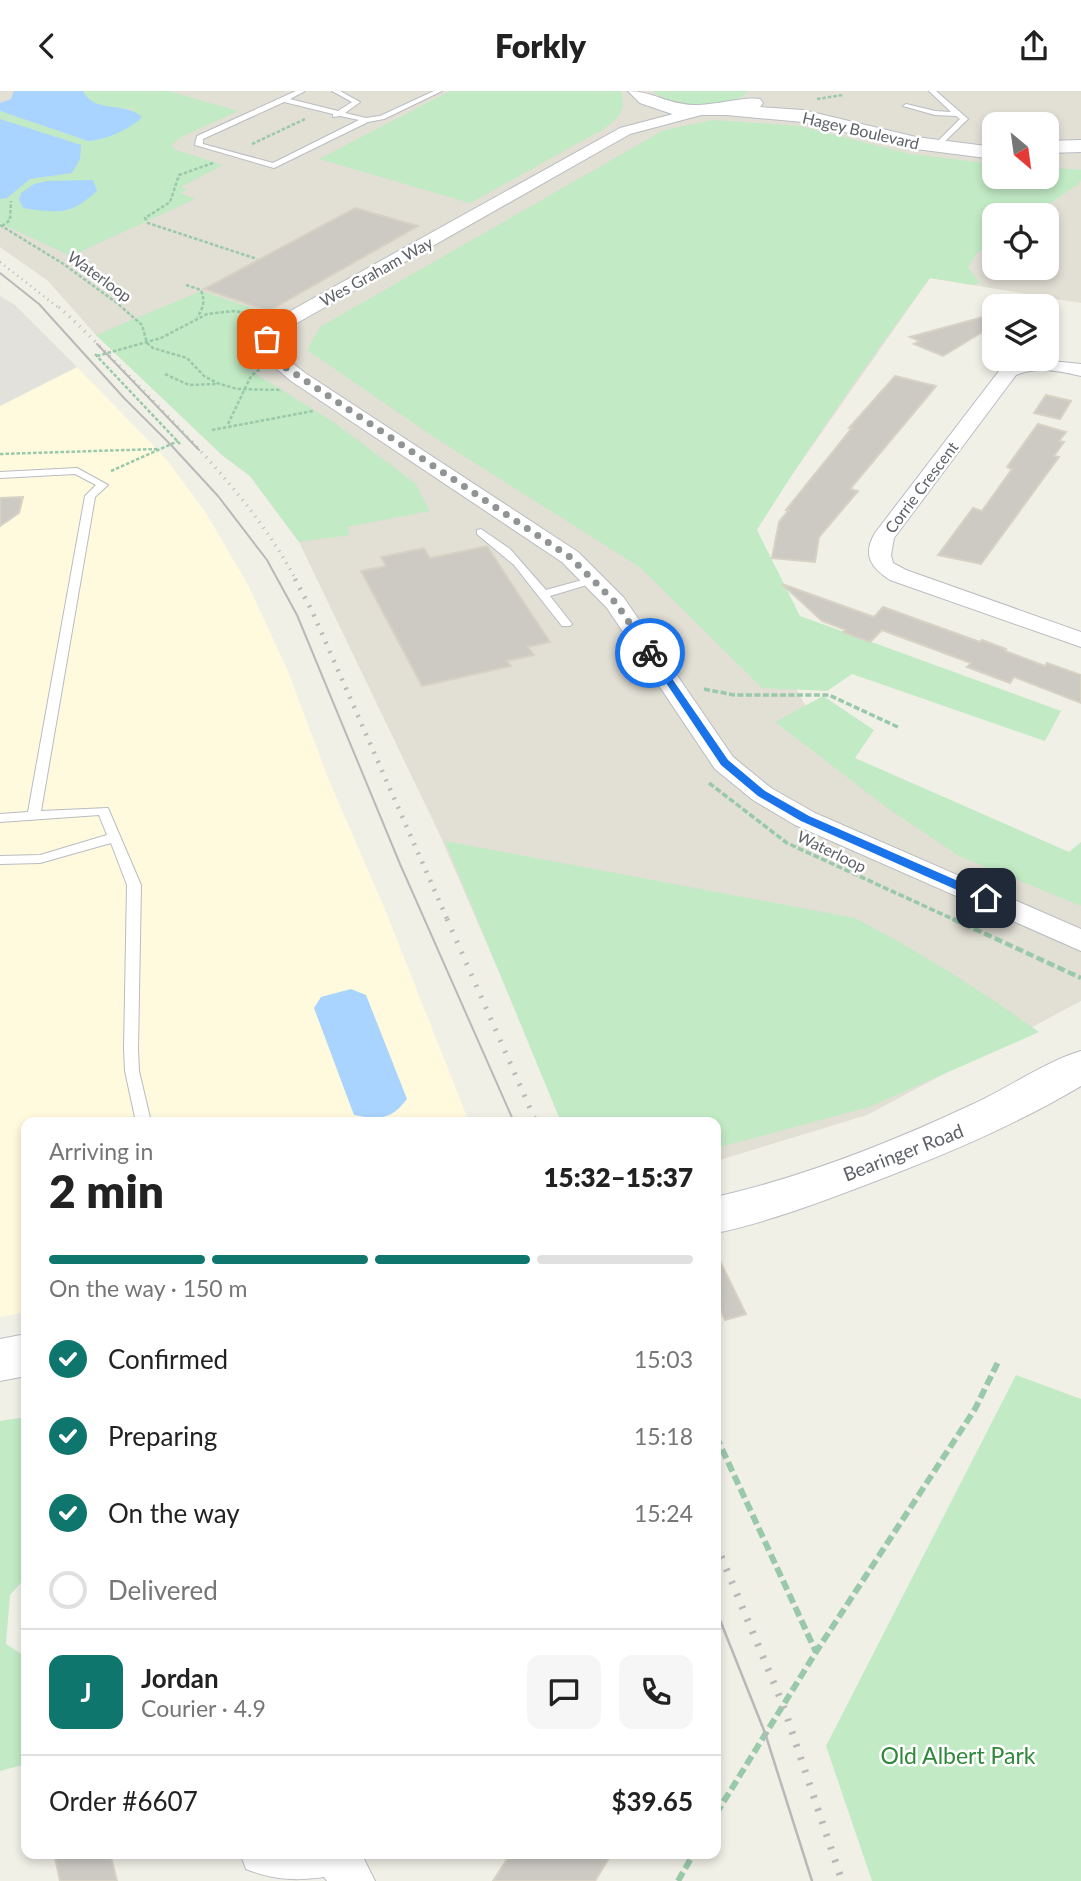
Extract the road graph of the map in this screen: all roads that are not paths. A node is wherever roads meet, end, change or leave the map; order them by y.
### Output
1 (302, 91) edge
2 (335, 91) edge
3 (439, 91) edge
4 (932, 91) edge
5 (639, 93) edge
6 (773, 94) edge
7 (286, 100) junction
8 (905, 106) dead end
9 (727, 110) junction
10 (700, 111) junction
11 (957, 114) junction
12 (337, 115) junction
13 (366, 120) junction
14 (625, 131) junction
15 (942, 143) junction
16 (982, 144) edge
17 (1081, 146) edge
18 (1059, 147) edge
19 (982, 151) edge
20 (1059, 156) edge
21 (1081, 156) edge
22 (1081, 370) edge
23 (0, 475) edge
24 (481, 532) dead end
25 (593, 580) junction
26 (544, 594) junction
27 (566, 624) dead end
28 (1081, 640) edge
29 (34, 816) junction
30 (0, 818) edge
31 (116, 837) junction
32 (0, 860) edge
33 (1081, 941) edge
34 (1081, 1066) edge
35 (143, 1117) edge
36 (721, 1214) edge
37 (21, 1356) edge
38 (0, 1360) edge
39 (277, 1859) edge
40 (309, 1859) edge
41 (339, 1859) edge
42 (354, 1881) edge

1 - 7 lane
2 - 12 lane
3 - 13 lane
4 - 11 lane
5 - 10 street
5 - 14 street
6 - 9 street
6 - 15 street, Hagey Boulevard
7 - 12 lane
7 - 13 lane
8 - 11 lane
9 - 10 street
9 - 15 street, Hagey Boulevard
10 - 14 street, Wes Graham Way
11 - 15 lane
12 - 13 lane
14 - 25 street, Wes Graham Way
15 - 16 street, Hagey Boulevard
15 - 19 street, Hagey Boulevard
17 - 18 street
20 - 21 street
22 - 28 street, Corrie Crescent
23 - 29 lane
24 - 26 lane
25 - 26 lane
25 - 33 street, Wes Graham Way
26 - 27 lane
29 - 30 lane
29 - 31 lane
31 - 32 lane
31 - 35 lane
34 - 36 street, Bearinger Road
37 - 38 street
39 - 40 street
41 - 42 street

